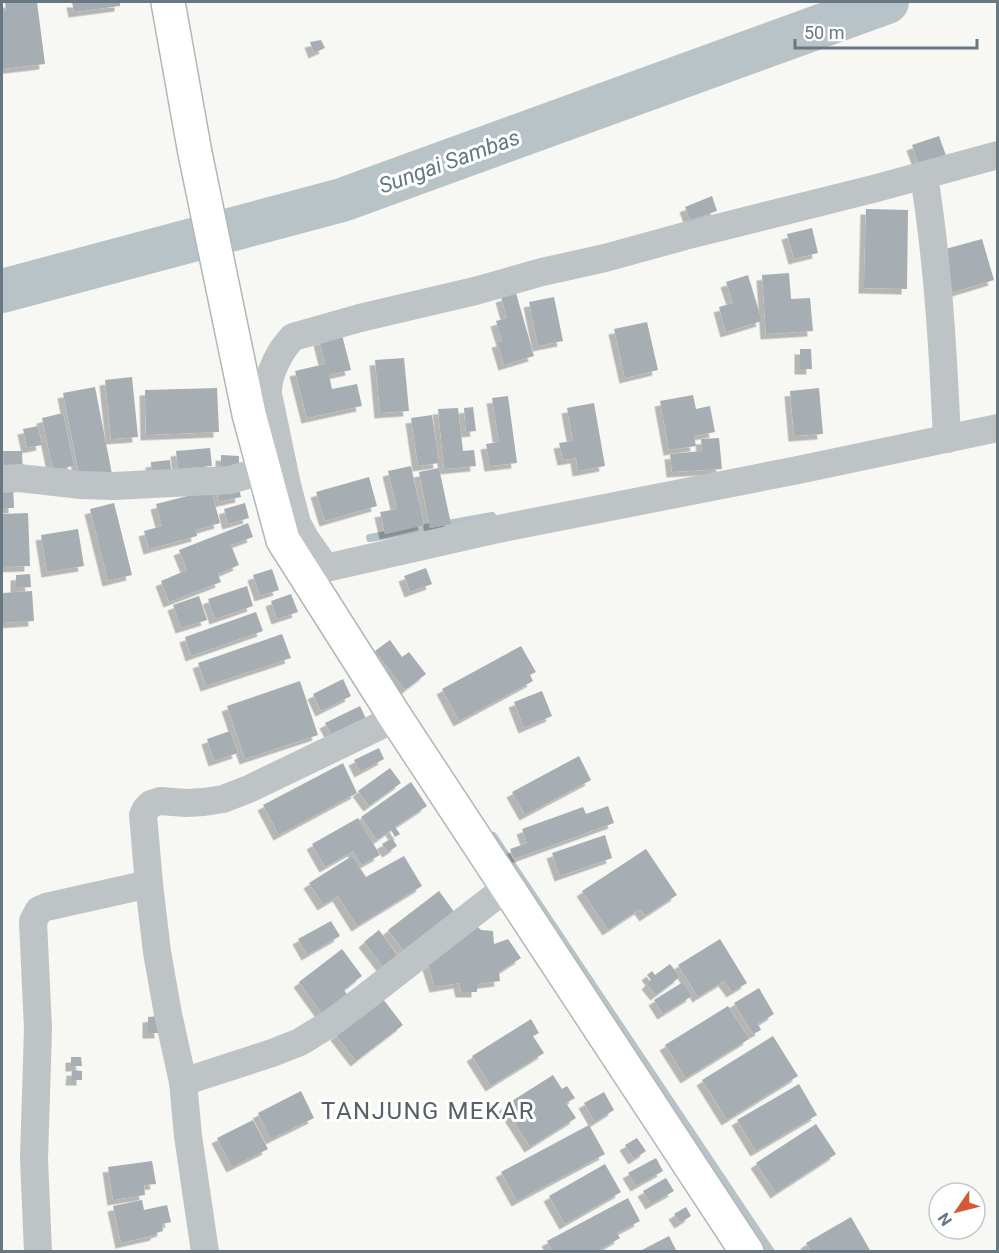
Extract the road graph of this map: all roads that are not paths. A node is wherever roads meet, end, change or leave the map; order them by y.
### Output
1 (168, 2) edge
2 (998, 155) edge
3 (924, 176) junction
4 (998, 428) edge
5 (947, 439) junction
6 (264, 470) junction
7 (2, 478) edge
8 (314, 570) junction
9 (396, 718) junction
10 (149, 884) junction
11 (507, 886) junction
12 (183, 1082) junction
13 (39, 1251) edge
14 (205, 1251) edge
15 (747, 1251) edge

1 - 6 main road
2 - 3 street
3 - 5 street
3 - 8 street
4 - 5 street
5 - 8 street
6 - 7 street
6 - 8 main road
8 - 9 main road
9 - 10 street
9 - 11 main road
10 - 12 street
10 - 13 street
11 - 12 street
11 - 15 main road
12 - 14 street

